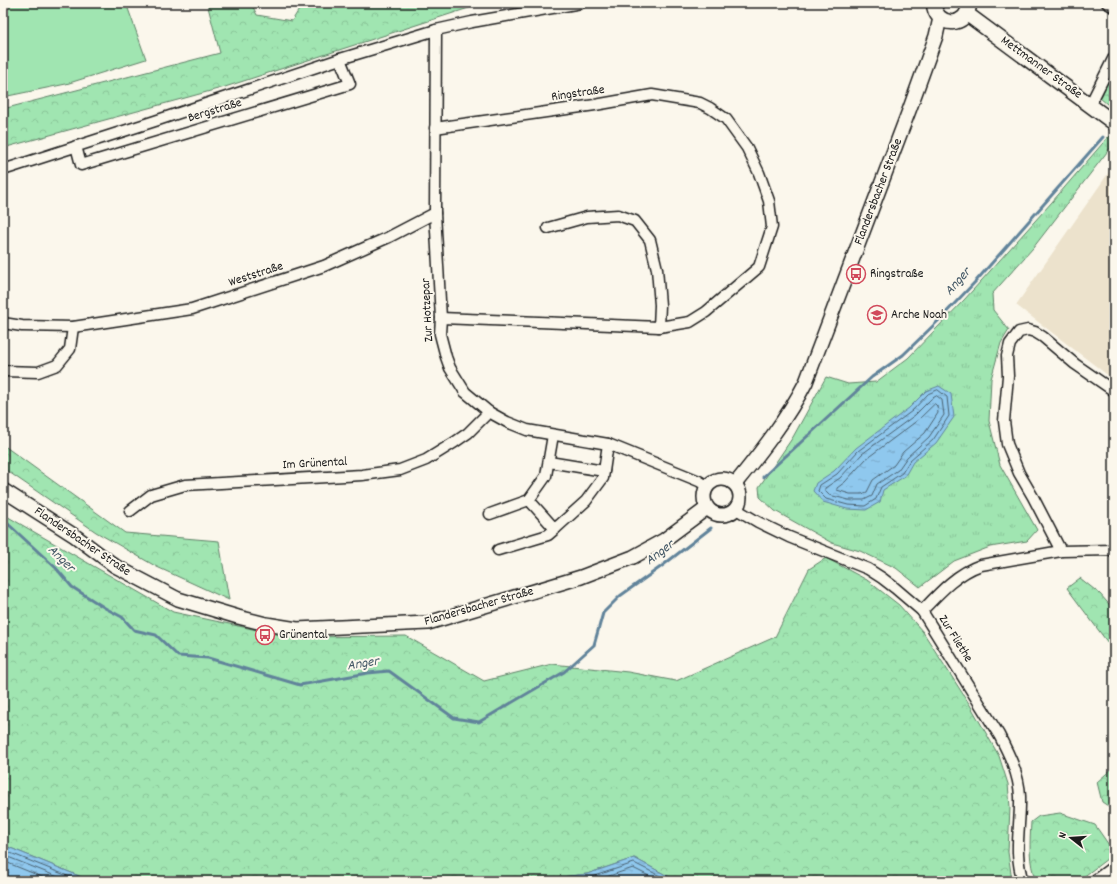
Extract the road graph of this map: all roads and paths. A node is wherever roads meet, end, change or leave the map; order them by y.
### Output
1 (581, 3) edge
2 (934, 3) edge
3 (1107, 3) edge
4 (1114, 7) edge
5 (968, 8) edge
6 (940, 18) junction
7 (436, 30) junction
8 (1114, 57) edge
9 (340, 59) junction
10 (1090, 105) junction
11 (1114, 123) edge
12 (435, 128) junction
13 (76, 146) junction
14 (3, 170) edge
15 (435, 213) junction
16 (548, 228) dead end
17 (441, 318) junction
18 (3, 322) edge
19 (73, 327) junction
20 (659, 327) junction
21 (3, 371) edge
22 (1114, 391) edge
23 (489, 412) junction
24 (553, 435) junction
25 (608, 444) junction
26 (549, 462) junction
27 (604, 471) junction
28 (735, 484) junction
29 (707, 486) junction
30 (3, 490) edge
31 (529, 500) junction
32 (707, 508) junction
33 (736, 509) junction
34 (130, 511) dead end
35 (490, 514) dead end
36 (555, 529) junction
37 (498, 550) dead end
38 (1114, 550) edge
39 (1061, 551) junction
40 (922, 612) junction
41 (1114, 866) edge
42 (1023, 881) edge
43 (1094, 881) edge

1 - 7 street, Bergstraße
2 - 6 main road
3 - 4 street
5 - 6 main road
5 - 10 main road, Mettmanner Straße
6 - 28 street, Flandersbacher Straße
7 - 9 street, Bergstraße
7 - 12 street, Zur Hotzepar
8 - 10 street
9 - 13 street, Bergstraße
9 - 13 street, Bergstraße
10 - 11 main road, Mettmanner Straße
12 - 15 street, Zur Hotzepar
12 - 20 street, Ringstraße
13 - 14 street, Bergstraße
15 - 17 street, Zur Hotzepar
15 - 19 street, Weststraße
16 - 20 street
17 - 20 street, Ringstraße
17 - 23 street, Zur Hotzepar
18 - 19 street, Weststraße
19 - 21 street
22 - 39 street
23 - 24 street, Zur Hotzepar
23 - 34 street, Im Grünental
24 - 25 street, Zur Hotzepar
24 - 26 street
25 - 27 street
25 - 29 street, Zur Hotzepar
26 - 27 street
26 - 31 street
27 - 36 street
28 - 29 street
28 - 33 street
29 - 32 street
30 - 32 street, Flandersbacher Straße
31 - 35 street
31 - 36 street
32 - 33 street
33 - 40 street, Zur Fliethe
36 - 37 street
38 - 39 street
39 - 40 street
40 - 42 street, Zur Fliethe
41 - 43 street

